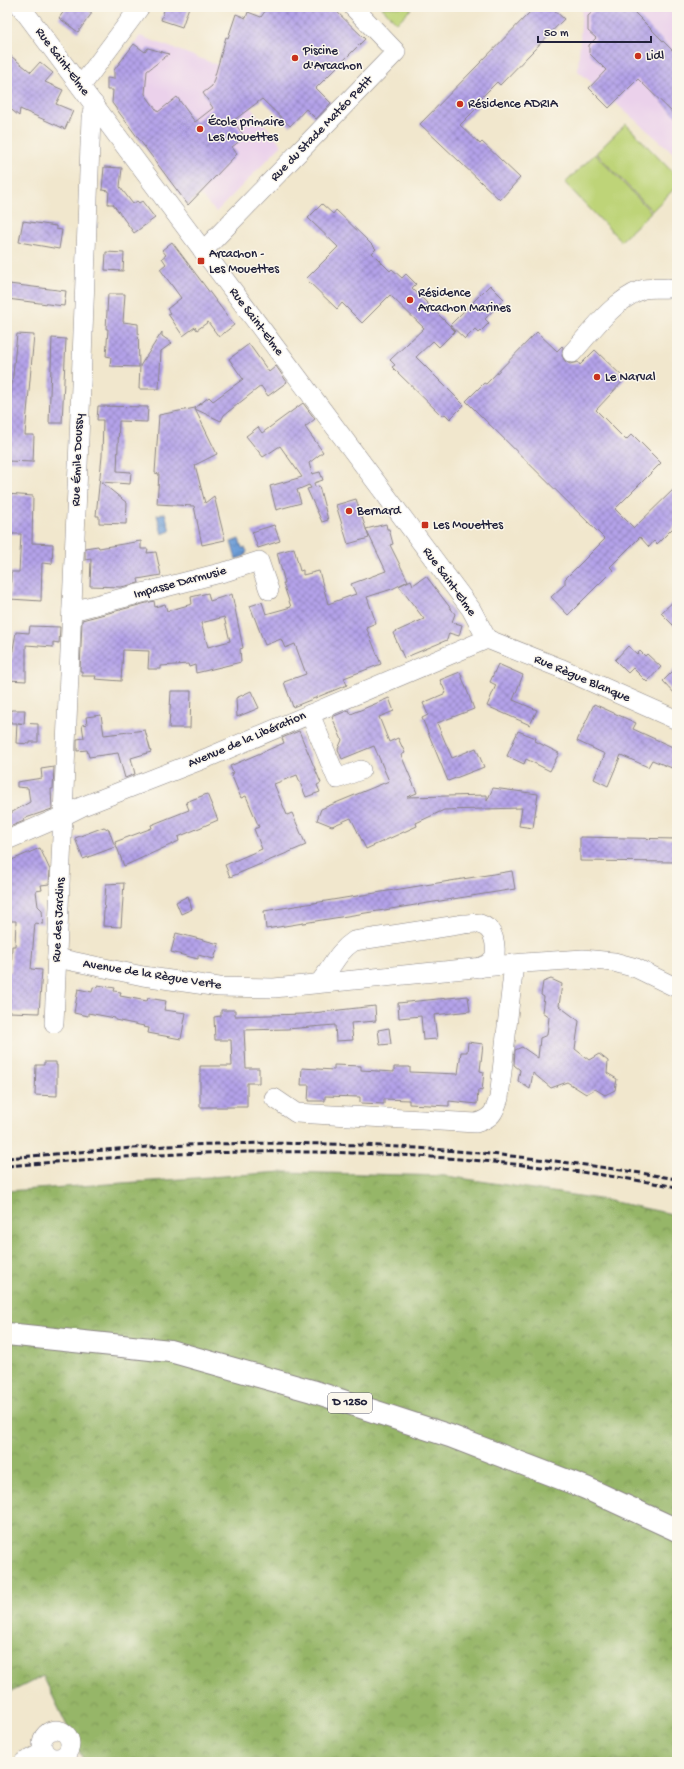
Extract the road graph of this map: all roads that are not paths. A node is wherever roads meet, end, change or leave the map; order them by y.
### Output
1 (21, 7) edge
2 (140, 7) edge
3 (353, 7) edge
4 (81, 86) junction
5 (94, 104) junction
6 (203, 251) junction
7 (668, 288) dead end
8 (572, 353) dead end
9 (269, 590) dead end
10 (72, 611) junction
11 (487, 639) junction
12 (310, 714) junction
13 (677, 720) edge
14 (361, 770) dead end
15 (63, 816) junction
16 (7, 840) edge
17 (57, 958) junction
18 (514, 964) junction
19 (479, 968) junction
20 (320, 983) junction
21 (677, 988) edge
22 (54, 1023) dead end
23 (274, 1098) dead end
24 (7, 1334) edge
25 (677, 1530) edge
26 (44, 1752) dead end
27 (24, 1762) edge

1 - 4 street, Rue Saint-Elme
2 - 4 street
3 - 6 street, Rue du Stade Matéo Petit
4 - 5 street, Rue Saint-Elme
5 - 6 street, Rue Saint-Elme
5 - 10 street, Rue Émile Doussy
6 - 11 street, Rue Saint-Elme
7 - 8 street
9 - 10 street, Impasse Darmusie
10 - 15 street, Rue Émile Doussy
11 - 12 street, Avenue de la Libération
11 - 13 street, Rue Règue Blanque
12 - 14 street
12 - 15 street, Avenue de la Libération
15 - 16 street, Avenue de la Libération
15 - 17 street, Rue des Jardins
17 - 20 street, Avenue de la Règue Verte
17 - 22 street, Rue des Jardins
18 - 19 street, Avenue de la Règue Verte
18 - 21 street, Avenue de la Règue Verte
18 - 23 street
19 - 20 street, Avenue de la Règue Verte
19 - 20 street, Avenue de la Règue Verte
24 - 25 main road, D 1250
26 - 27 street

